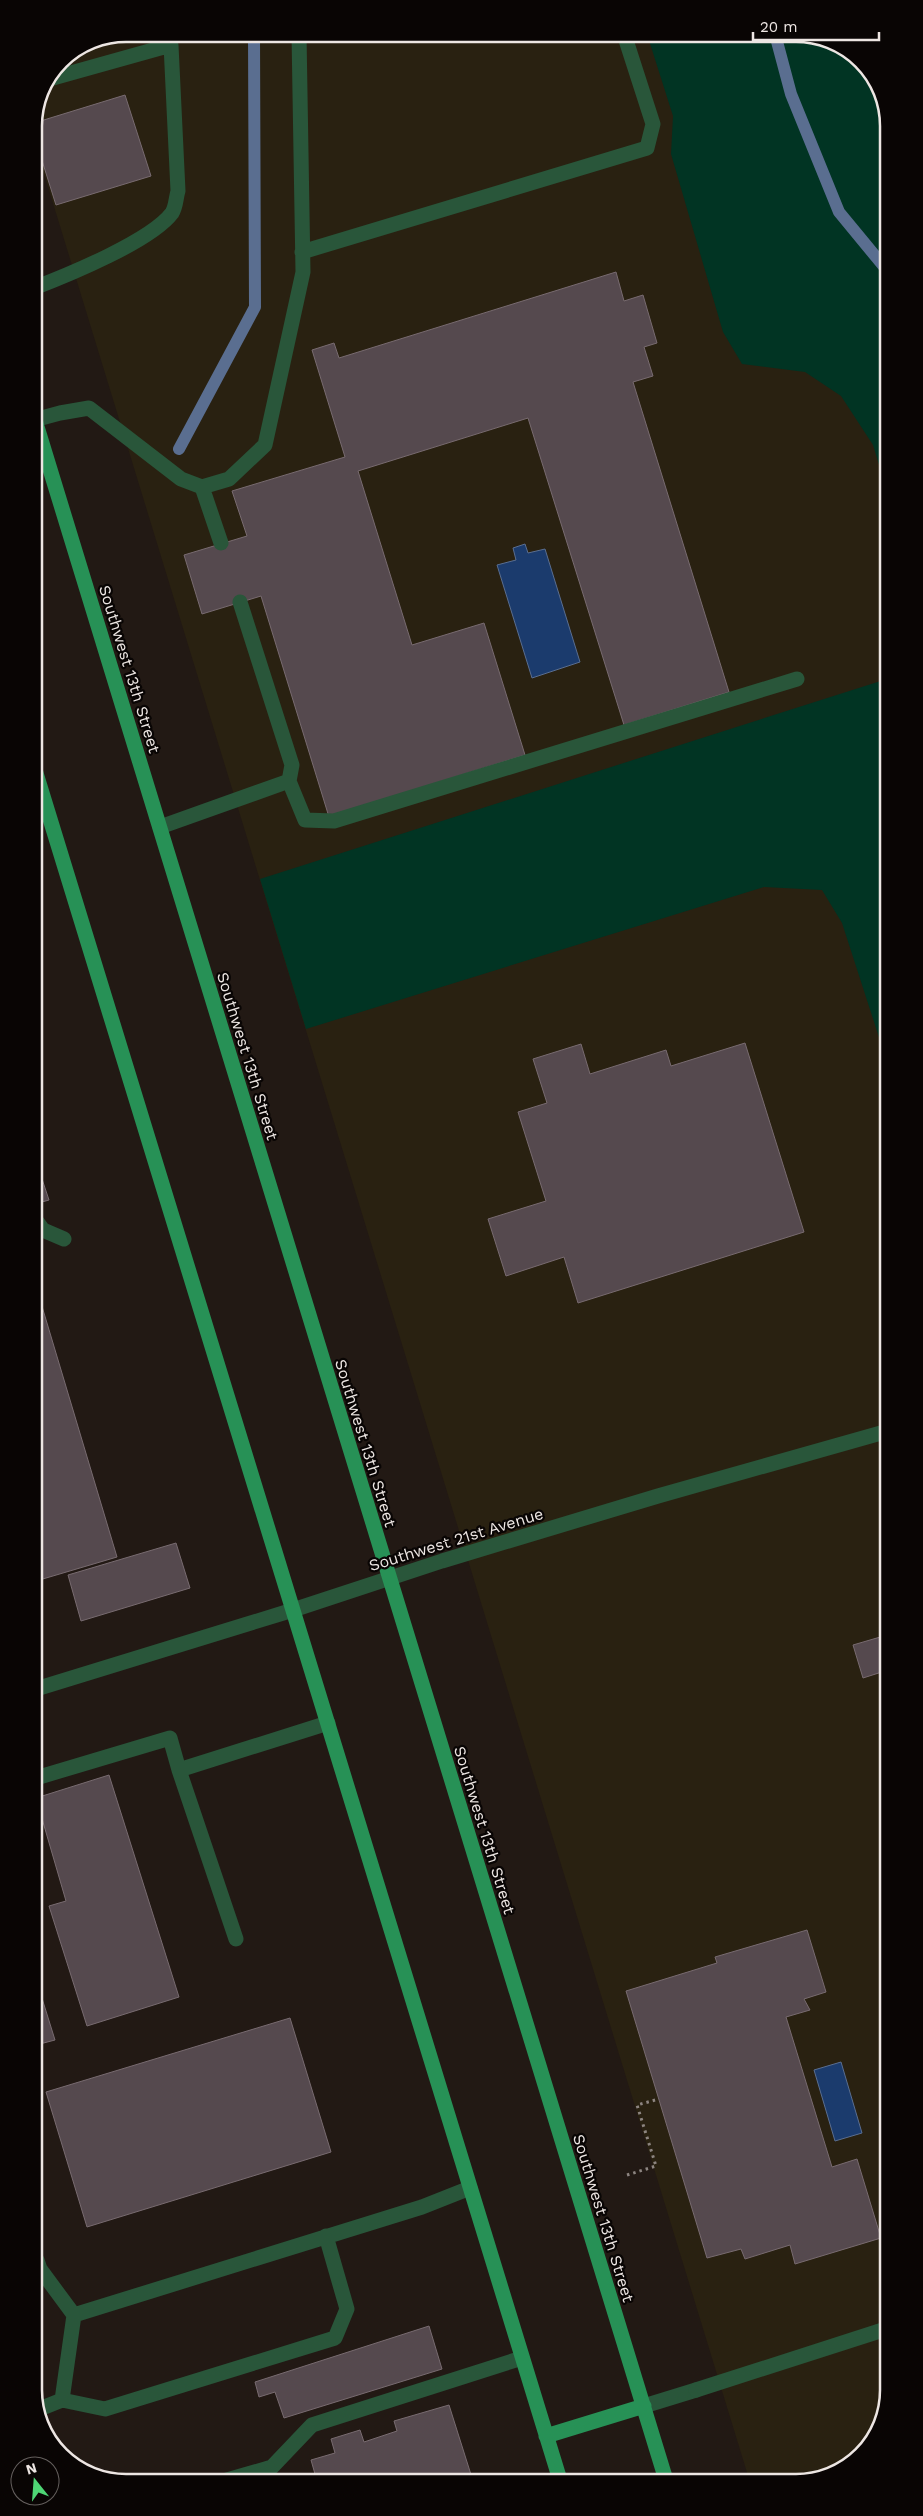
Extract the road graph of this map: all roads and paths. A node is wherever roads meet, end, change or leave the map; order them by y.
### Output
1 (163, 42) edge
2 (172, 42) edge
3 (298, 42) edge
4 (627, 43) edge
5 (60, 76) edge
6 (302, 252) junction
7 (43, 284) edge
8 (43, 417) edge
9 (43, 445) edge
10 (202, 487) junction
11 (221, 543) dead end
12 (240, 602) dead end
13 (797, 679) dead end
14 (289, 781) junction
15 (43, 797) edge
16 (160, 827) junction
17 (43, 1229) edge
18 (64, 1239) dead end
19 (880, 1433) edge
20 (389, 1577) junction
21 (293, 1610) junction
22 (42, 1687) edge
23 (328, 1723) junction
24 (179, 1770) junction
25 (42, 1776) edge
26 (236, 1940) dead end
27 (658, 2099) dead end
28 (628, 2175) dead end
29 (470, 2188) junction
30 (326, 2236) junction
31 (42, 2272) edge
32 (74, 2315) junction
33 (880, 2331) edge
34 (522, 2358) junction
35 (62, 2400) junction
36 (644, 2406) junction
37 (44, 2407) edge
38 (546, 2436) junction
39 (251, 2473) edge
40 (558, 2474) edge
41 (664, 2474) edge

1 - 5 street
2 - 7 street
3 - 6 street
4 - 6 street
6 - 10 street
8 - 10 street
9 - 16 main road, Southwest 13th Street
10 - 11 street
12 - 14 street
13 - 14 street
14 - 16 street
15 - 21 main road
16 - 20 main road, Southwest 13th Street
17 - 18 street
19 - 20 street, Southwest 21st Avenue
20 - 21 street, Southwest 21st Avenue
20 - 36 main road, Southwest 13th Street
21 - 22 street, Southwest 21st Avenue
21 - 23 main road
23 - 24 street
23 - 29 main road
24 - 25 street
24 - 26 street
27 - 28 path
29 - 30 street
29 - 34 main road
30 - 32 street
30 - 35 street
31 - 32 street
32 - 35 street
33 - 36 street
34 - 38 main road
34 - 39 street
35 - 37 street
36 - 38 main road
36 - 41 main road, Southwest 13th Street
38 - 40 main road

